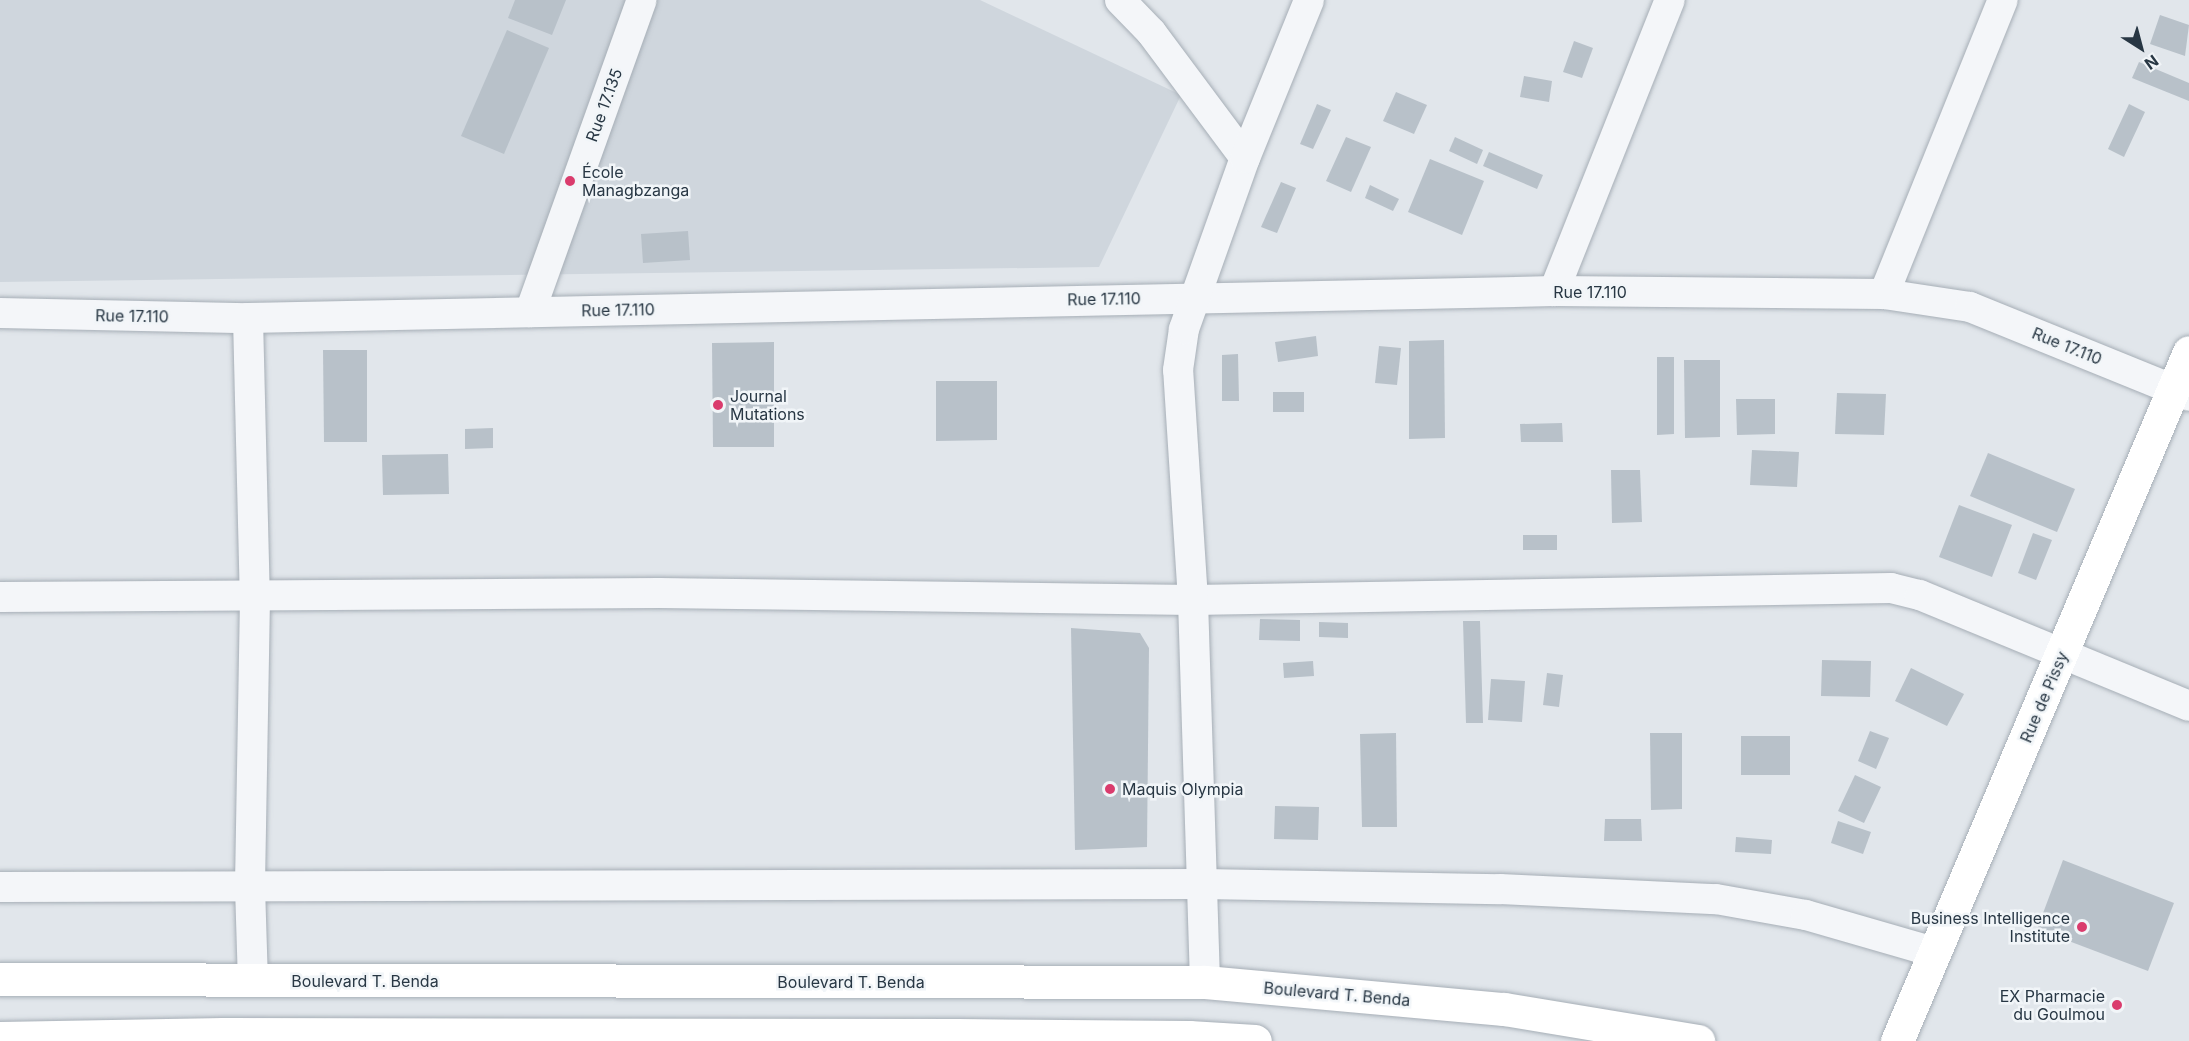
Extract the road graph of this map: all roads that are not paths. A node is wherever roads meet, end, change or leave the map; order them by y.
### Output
1 (642, 0) edge
2 (1120, 0) edge
3 (1309, 0) edge
4 (1670, 0) edge
5 (2003, 0) edge
6 (1245, 158) junction
7 (1554, 291) junction
8 (1884, 294) junction
9 (1197, 297) junction
10 (530, 312) junction
11 (0, 313) edge
12 (248, 318) junction
13 (2189, 352) edge
14 (2181, 393) edge
15 (0, 597) edge
16 (255, 598) junction
17 (1193, 600) junction
18 (2063, 654) junction
19 (2189, 706) edge
20 (1203, 884) junction
21 (0, 886) edge
22 (250, 887) junction
23 (1934, 952) junction
24 (0, 979) edge
25 (253, 981) junction
26 (1205, 982) junction
27 (0, 1038) edge
28 (564, 1038) edge
29 (1255, 1041) edge
30 (1698, 1041) edge
31 (1897, 1041) edge

1 - 10 street, Rue 17.135
2 - 6 street
3 - 6 street
4 - 7 street
5 - 8 street
6 - 9 street
7 - 8 street, Rue 17.110
7 - 9 street, Rue 17.110
8 - 14 street, Rue 17.110
9 - 10 street, Rue 17.110
9 - 17 street
10 - 12 street, Rue 17.110
11 - 12 street, Rue 17.110
12 - 16 street
13 - 14 main road, Rue de Pissy
14 - 18 main road, Rue de Pissy
15 - 16 street
16 - 17 street
16 - 22 street
17 - 18 street
17 - 20 street
18 - 19 street
18 - 23 main road, Rue de Pissy
20 - 22 street
20 - 23 street
20 - 26 street
21 - 22 street
22 - 25 street
23 - 31 main road, Rue de Pissy
24 - 25 main road, Boulevard T. Benda
25 - 26 main road, Boulevard T. Benda
26 - 30 main road, Boulevard T. Benda
27 - 28 main road
28 - 29 main road

